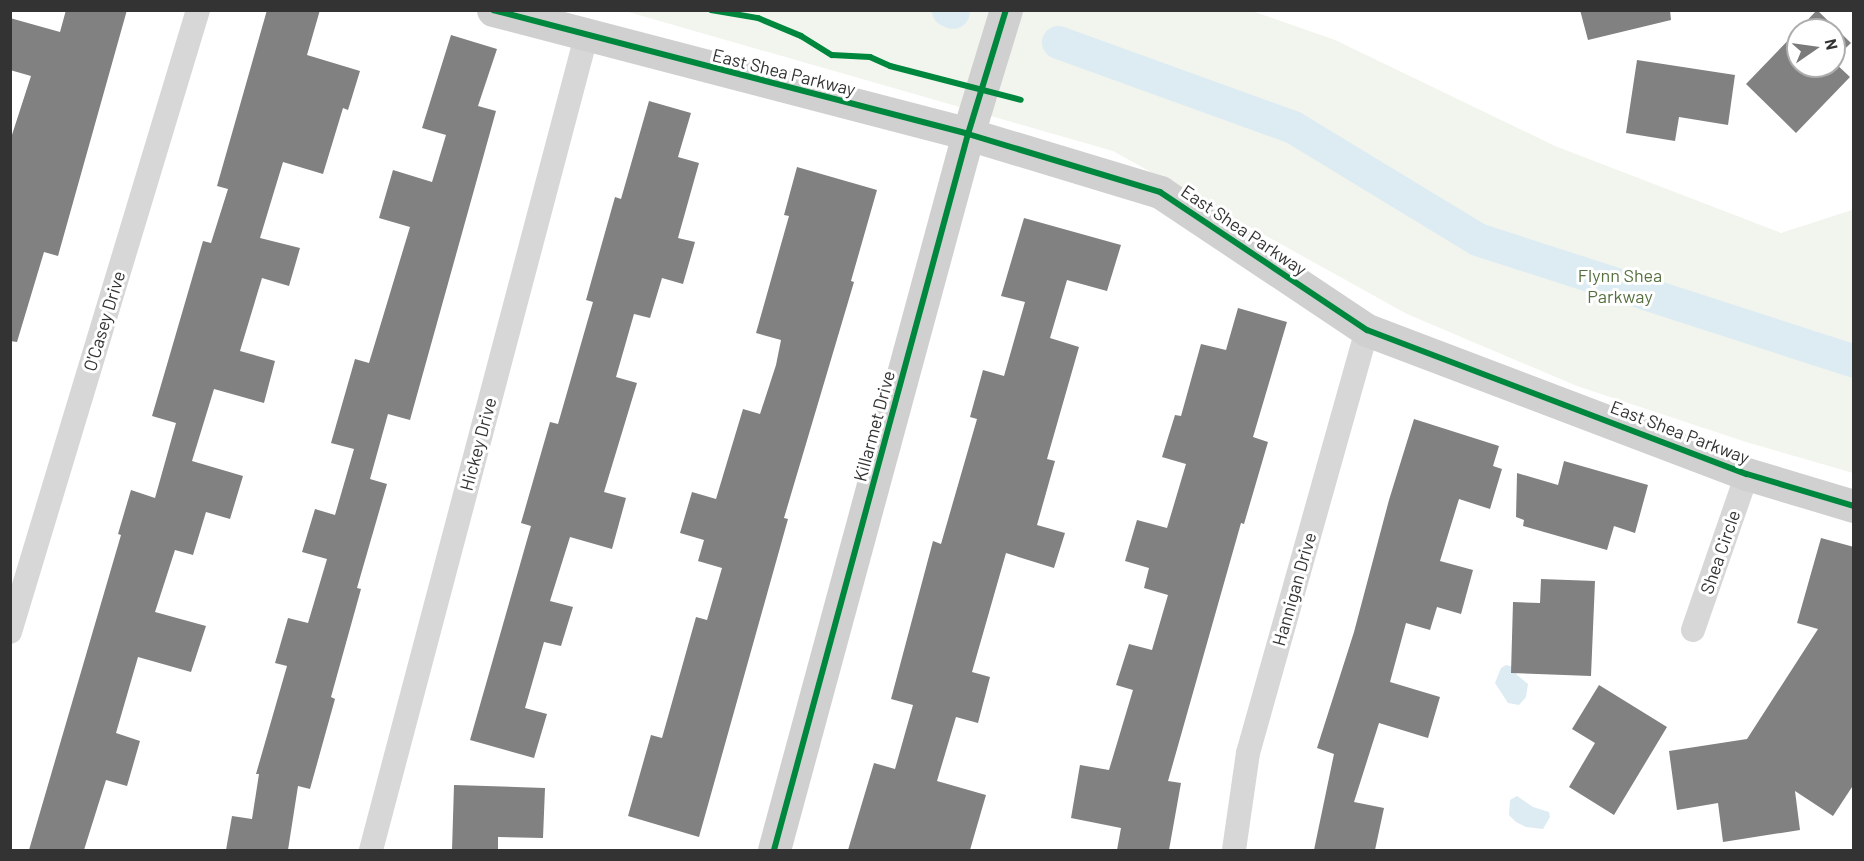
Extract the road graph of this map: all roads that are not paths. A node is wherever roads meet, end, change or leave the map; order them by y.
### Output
1 (198, 10) edge
2 (493, 10) edge
3 (1006, 10) edge
4 (586, 37) junction
5 (968, 134) junction
6 (1367, 330) junction
7 (1747, 474) junction
8 (1854, 506) edge
9 (1693, 630) dead end
10 (10, 632) edge
11 (371, 850) edge
12 (774, 850) edge
13 (1234, 850) edge

1 - 10 street, O'Casey Drive
2 - 4 street, East Shea Parkway
3 - 5 street, Killarmet Drive
4 - 5 street, East Shea Parkway
4 - 11 street, Hickey Drive
5 - 6 street, East Shea Parkway
5 - 12 street, Killarmet Drive
6 - 7 street, East Shea Parkway
6 - 13 street, Hannigan Drive
7 - 8 street, East Shea Parkway
7 - 9 street, Shea Circle

